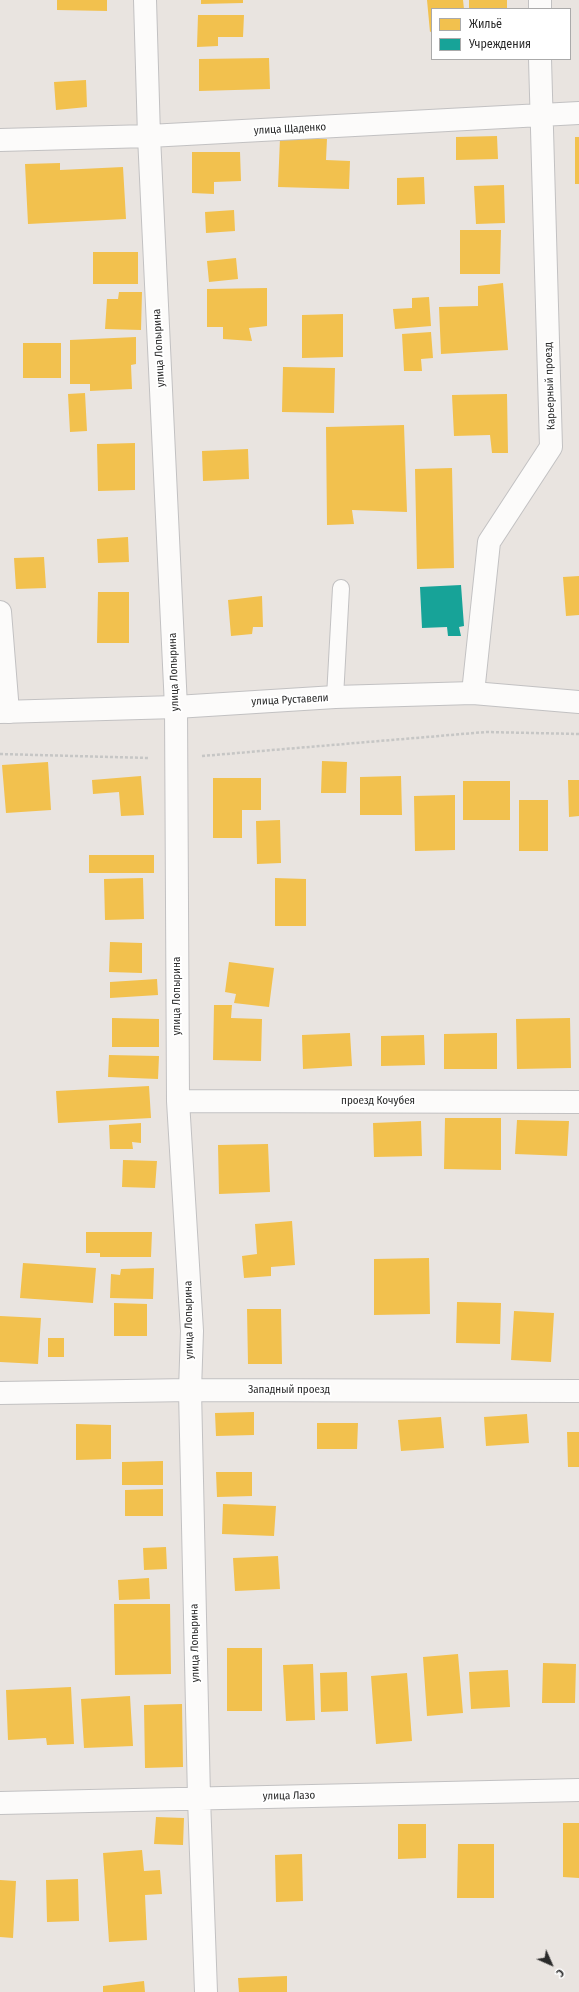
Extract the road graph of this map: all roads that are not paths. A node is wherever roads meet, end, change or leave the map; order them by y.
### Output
1 (146, 0) edge
2 (540, 60) edge
3 (579, 113) edge
4 (541, 116) junction
5 (149, 136) junction
6 (0, 140) edge
7 (341, 588) dead end
8 (0, 612) edge
9 (473, 693) junction
10 (335, 698) junction
11 (579, 702) edge
12 (176, 707) junction
13 (4, 712) edge
14 (178, 1101) junction
15 (579, 1102) edge
16 (190, 1390) junction
17 (579, 1391) edge
18 (0, 1393) edge
19 (579, 1790) edge
20 (199, 1798) junction
21 (0, 1803) edge
22 (206, 1992) edge

1 - 5 street, улица Лопырина
2 - 4 street, Карьерный проезд
3 - 4 street, улица Щаденко
4 - 5 street, улица Щаденко
4 - 9 street, Карьерный проезд
5 - 6 street, улица Щаденко
5 - 12 street, улица Лопырина
7 - 10 lane
8 - 13 street
9 - 10 street, улица Руставели
9 - 11 street, улица Руставели
10 - 12 street, улица Руставели
12 - 13 street, улица Руставели
12 - 14 street, улица Лопырина
14 - 15 street, проезд Кочубея
14 - 16 street, улица Лопырина
16 - 17 street, Западный проезд
16 - 18 street, Западный проезд
16 - 20 street, улица Лопырина
19 - 20 street, улица Лазо
20 - 21 street, улица Лазо
20 - 22 street, улица Лопырина

